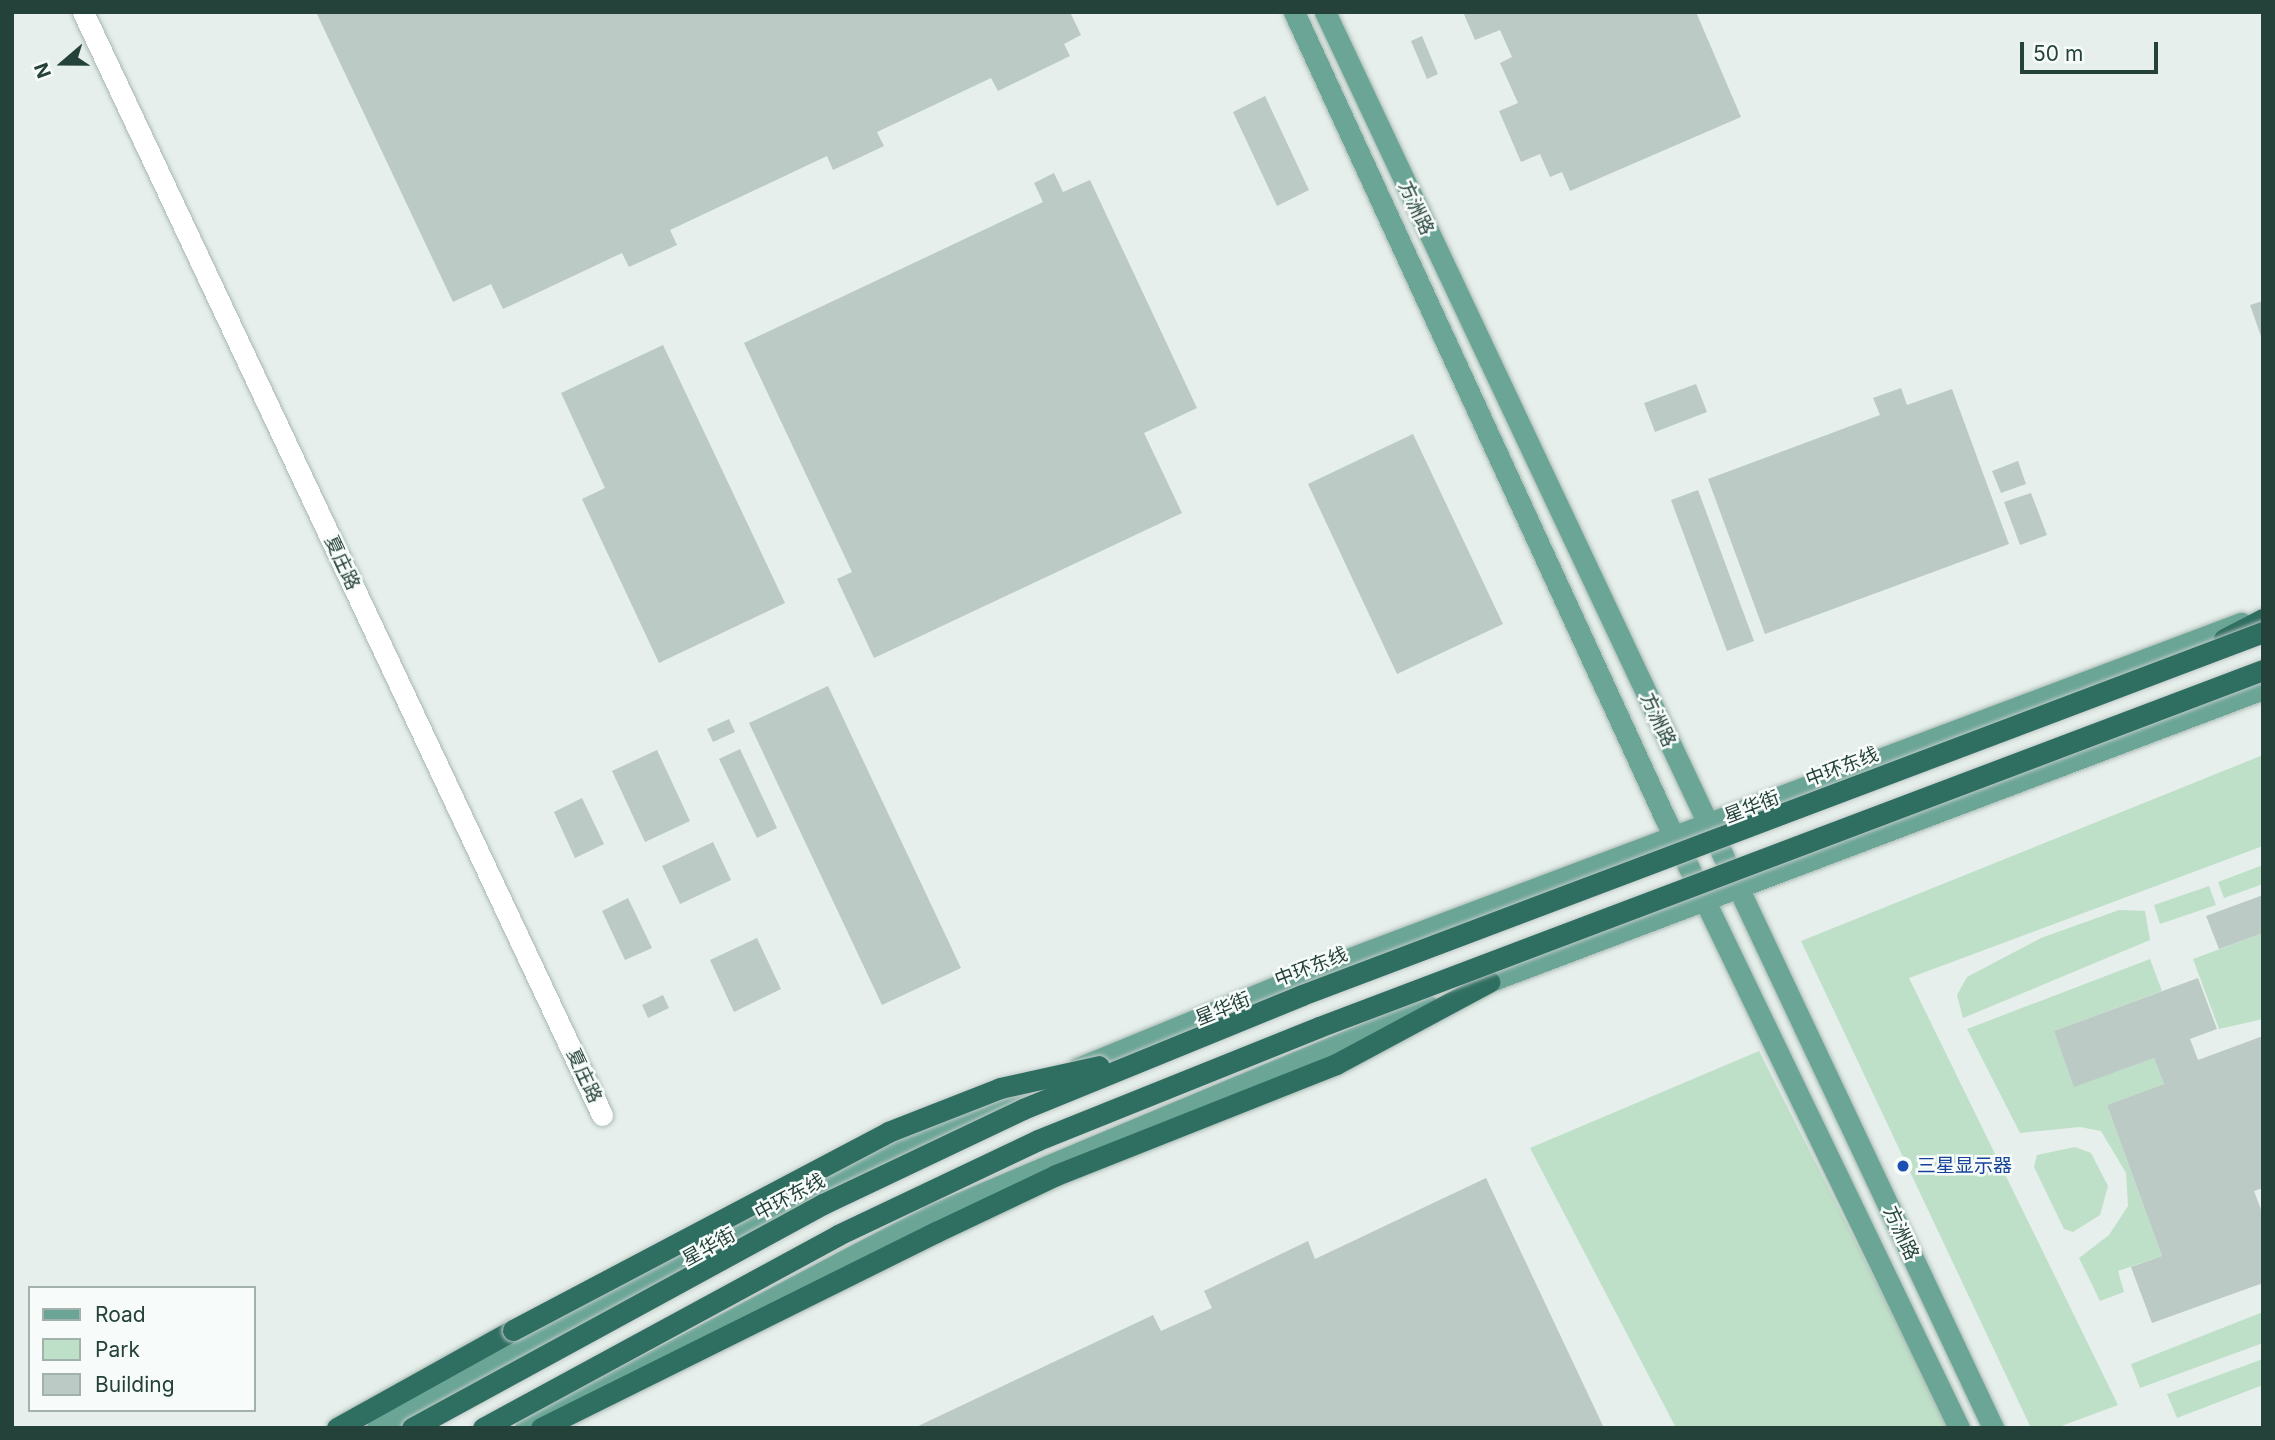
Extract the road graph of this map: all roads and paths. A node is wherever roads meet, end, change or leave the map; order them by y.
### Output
1 (83, 12) edge
2 (1294, 12) edge
3 (1325, 12) edge
4 (2263, 617) edge
5 (2263, 632) edge
6 (2175, 665) junction
7 (2263, 670) edge
8 (2263, 689) edge
9 (1707, 824) junction
10 (1674, 837) junction
11 (1738, 888) junction
12 (1704, 901) junction
13 (1489, 982) junction
14 (1149, 1055) junction
15 (602, 1115) dead end
16 (338, 1428) edge
17 (377, 1428) edge
18 (412, 1428) edge
19 (483, 1428) edge
20 (525, 1428) edge
21 (541, 1428) edge
22 (1959, 1428) edge
23 (1993, 1428) edge

1 - 15 street, 夏庄路
2 - 10 main road, 方洲路
3 - 9 main road, 方洲路
4 - 6 highway, bridge
4 - 9 main road, 星华街
5 - 6 highway, 中环东线, bridge
6 - 14 highway, 中环东线, bridge
7 - 19 highway, bridge
8 - 11 main road
9 - 10 main road, 星华街
9 - 11 main road, 方洲路
10 - 12 main road, 方洲路
10 - 17 main road, 星华街
11 - 12 main road
11 - 23 main road, 方洲路
12 - 13 main road
12 - 22 main road, 方洲路
13 - 20 main road
13 - 21 highway
14 - 16 highway, bridge
14 - 18 highway, 中环东线, bridge

